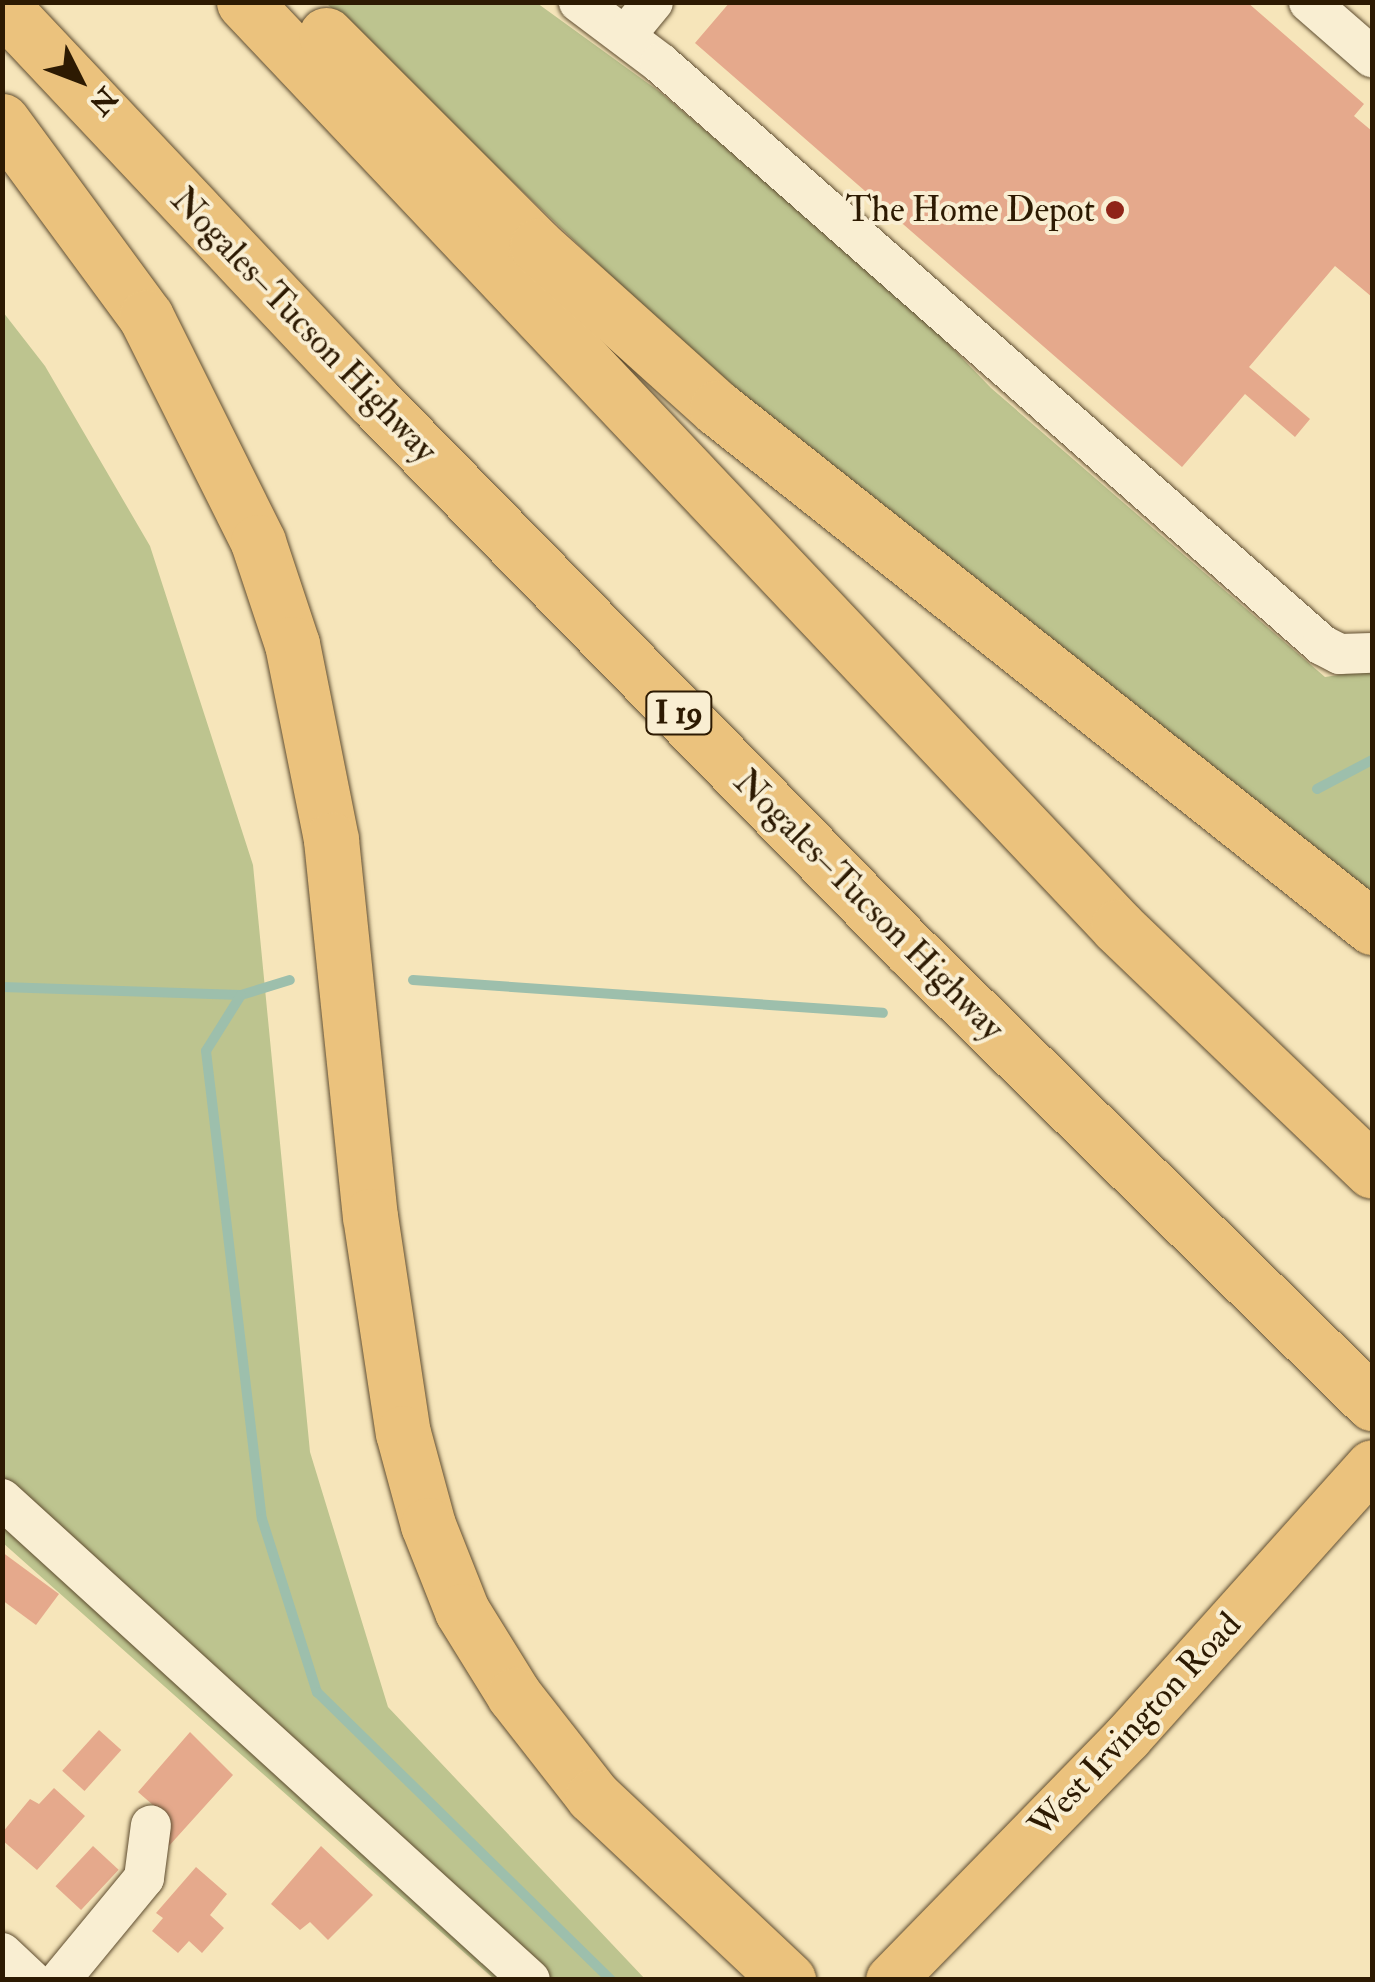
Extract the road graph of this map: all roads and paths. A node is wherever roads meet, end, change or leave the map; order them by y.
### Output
1 (244, 2) edge
2 (294, 2) edge
3 (579, 2) edge
4 (654, 2) edge
5 (1309, 2) edge
6 (2, 6) edge
7 (625, 36) junction
8 (1372, 57) edge
9 (2, 121) edge
10 (1372, 653) edge
11 (1372, 927) edge
12 (1372, 1172) edge
13 (1372, 1403) edge
14 (1372, 1465) edge
15 (2, 1499) edge
16 (151, 1825) dead end
17 (2, 1954) edge
18 (31, 1980) edge
19 (60, 1980) edge
20 (530, 1980) edge
21 (788, 1980) edge
22 (891, 1980) edge

1 - 12 highway
2 - 11 highway
3 - 7 street
4 - 7 street
5 - 8 street
6 - 13 highway, Nogales–Tucson Highway / I 19
7 - 10 street
9 - 21 highway
14 - 22 main road, West Irvington Road
15 - 20 street
16 - 19 street
17 - 18 street

